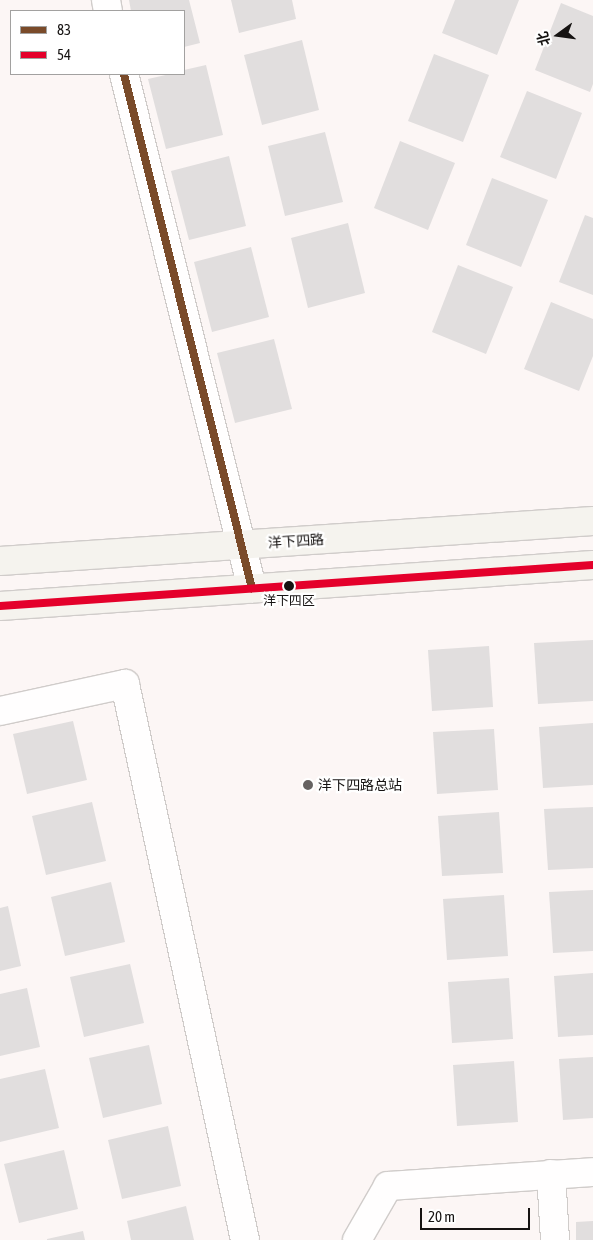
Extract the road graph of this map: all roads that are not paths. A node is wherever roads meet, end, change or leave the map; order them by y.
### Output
1 (124, 75) edge
2 (593, 521) edge
3 (242, 545) junction
4 (0, 562) edge
5 (593, 565) edge
6 (252, 588) junction
7 (0, 606) edge
8 (0, 711) edge
9 (593, 1172) edge
10 (551, 1174) junction
11 (245, 1240) edge
12 (357, 1240) edge
13 (555, 1240) edge

1 - 3 street
2 - 3 street, 洋下四路
3 - 4 street, 洋下四路
3 - 6 street
5 - 6 street
6 - 7 street
8 - 11 street
9 - 10 street
10 - 12 street
10 - 13 street

